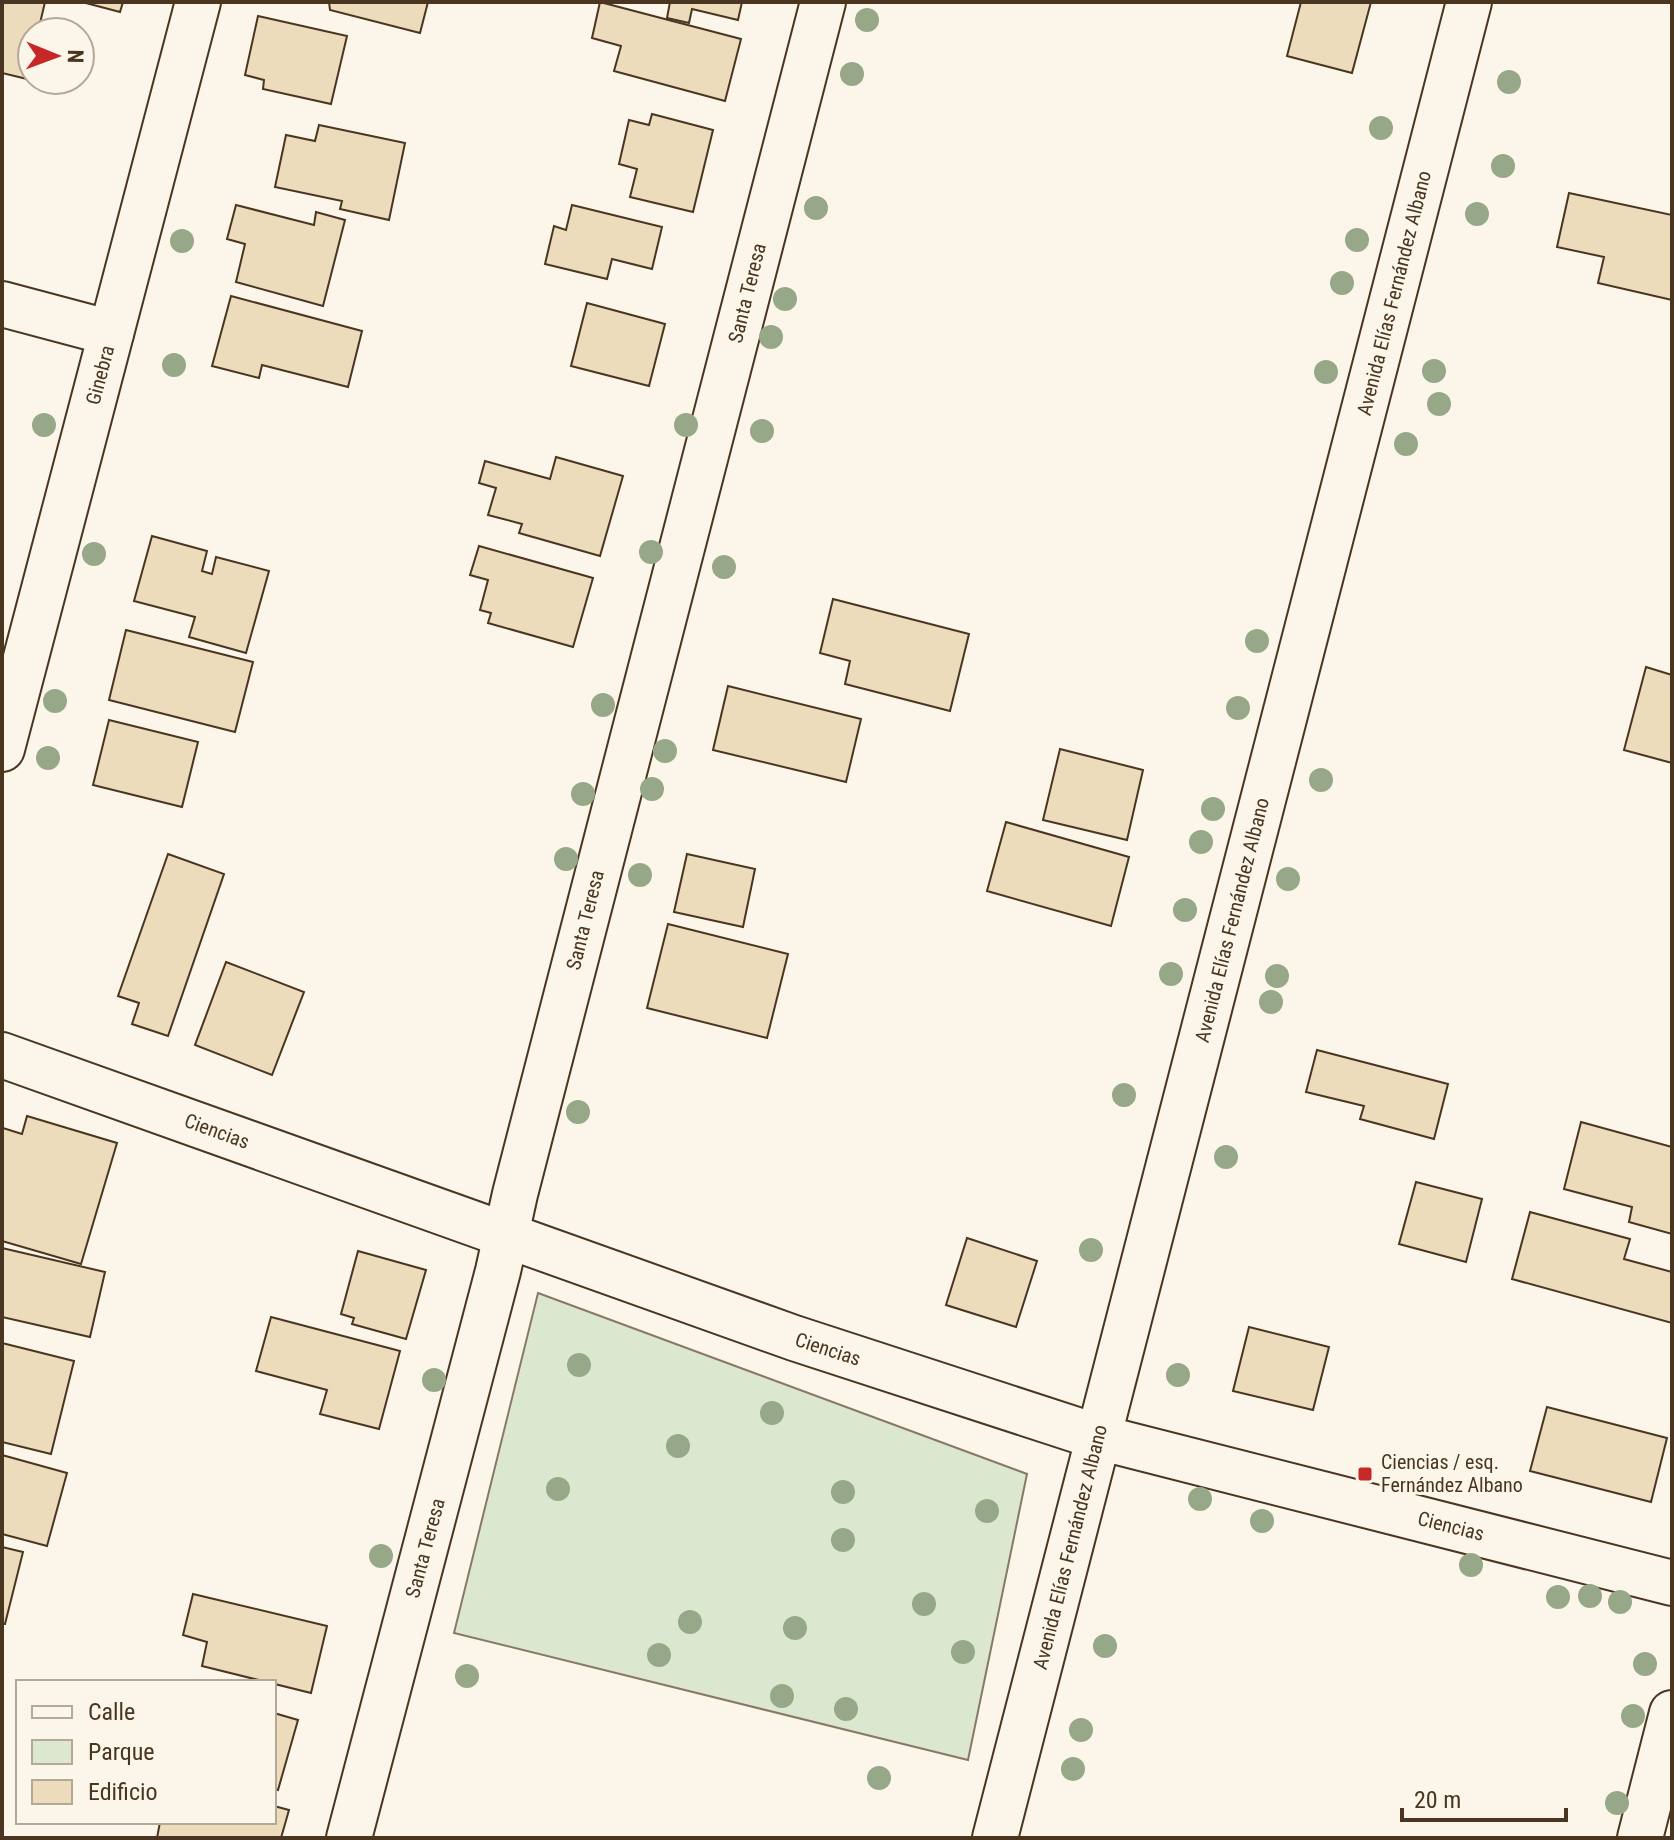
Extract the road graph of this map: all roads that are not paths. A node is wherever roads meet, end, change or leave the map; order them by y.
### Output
1 (198, 2) edge
2 (823, 2) edge
3 (1469, 2) edge
4 (2, 304) edge
5 (111, 333) junction
6 (2, 749) edge
7 (2, 1055) edge
8 (506, 1235) junction
9 (1098, 1437) junction
10 (1672, 1583) edge
11 (1672, 1713) edge
12 (349, 1838) edge
13 (995, 1838) edge
14 (1640, 1838) edge

1 - 5 street, Ginebra
2 - 8 street, Santa Teresa
3 - 9 street, Avenida Elías Fernández Albano
4 - 5 street
5 - 6 street, Ginebra
7 - 8 street, Ciencias
8 - 9 street, Ciencias
8 - 12 street, Santa Teresa
9 - 10 street, Ciencias
9 - 13 street, Avenida Elías Fernández Albano
11 - 14 street

